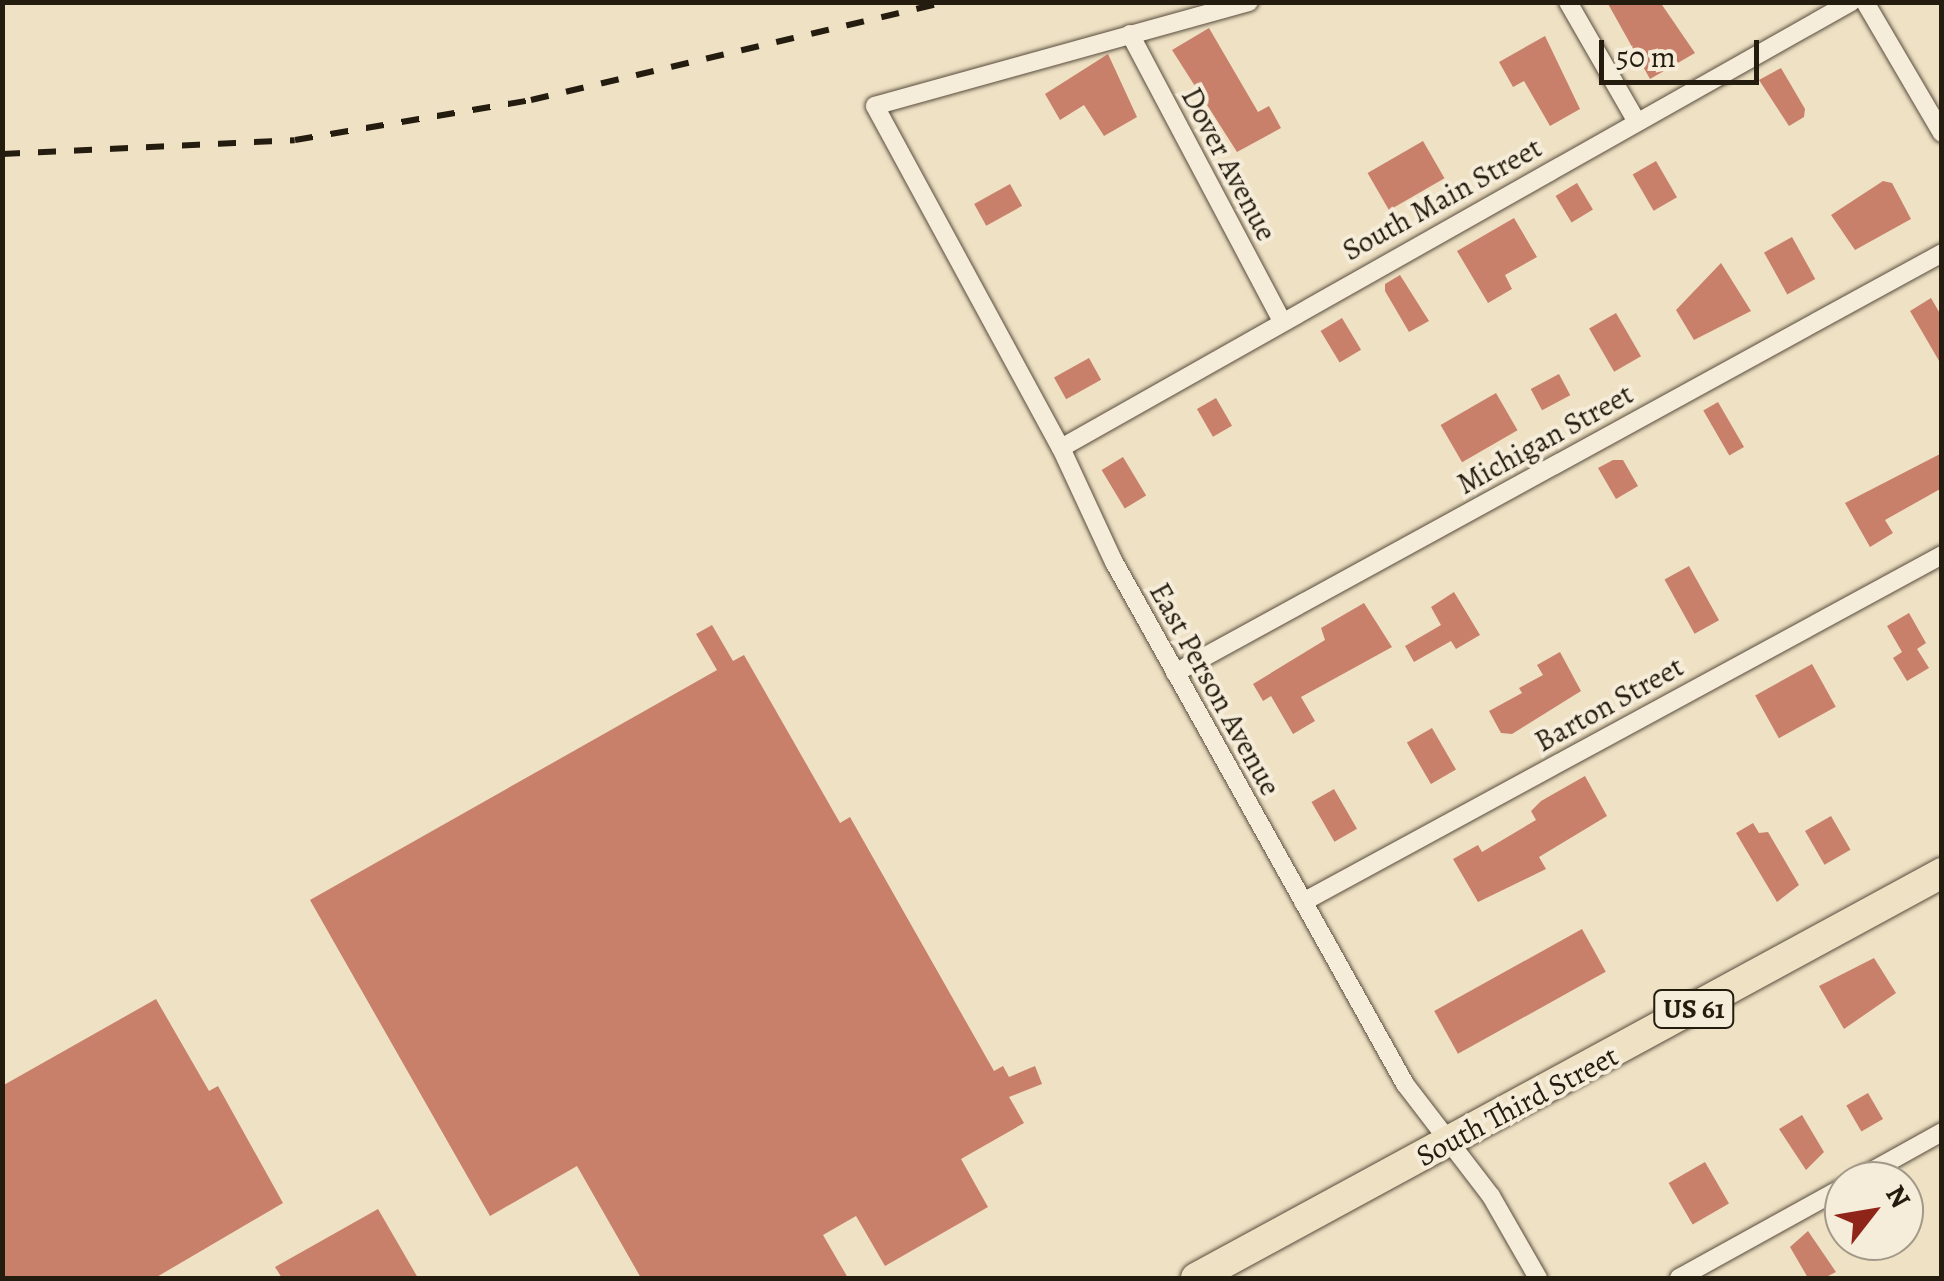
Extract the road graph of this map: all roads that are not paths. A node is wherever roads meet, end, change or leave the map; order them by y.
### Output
1 (1249, 2) edge
2 (1568, 2) edge
3 (1851, 2) edge
4 (1865, 2) edge
5 (1130, 34) junction
6 (1637, 122) junction
7 (1942, 133) edge
8 (1942, 253) edge
9 (1281, 319) junction
10 (1062, 448) junction
11 (1942, 555) edge
12 (1175, 673) junction
13 (1942, 873) edge
14 (1302, 902) junction
15 (1942, 1132) edge
16 (1447, 1146) junction
17 (1890, 1161) edge
18 (1824, 1197) edge
19 (1196, 1278) edge
20 (1538, 1278) edge
21 (1679, 1278) edge

1 - 5 street
2 - 6 street
3 - 6 street, South Main Street
4 - 7 street
5 - 9 street, Dover Avenue
5 - 10 street, East Person Avenue
6 - 9 street, South Main Street
8 - 12 street, Michigan Street
9 - 10 street, South Main Street
10 - 12 street, East Person Avenue
11 - 14 street, Barton Street
12 - 14 street, East Person Avenue
13 - 16 main road, South Third Street / US 61
14 - 16 street, East Person Avenue
15 - 17 street
16 - 19 main road, South Third Street / US 61
16 - 20 street, East Person Avenue
18 - 21 street

